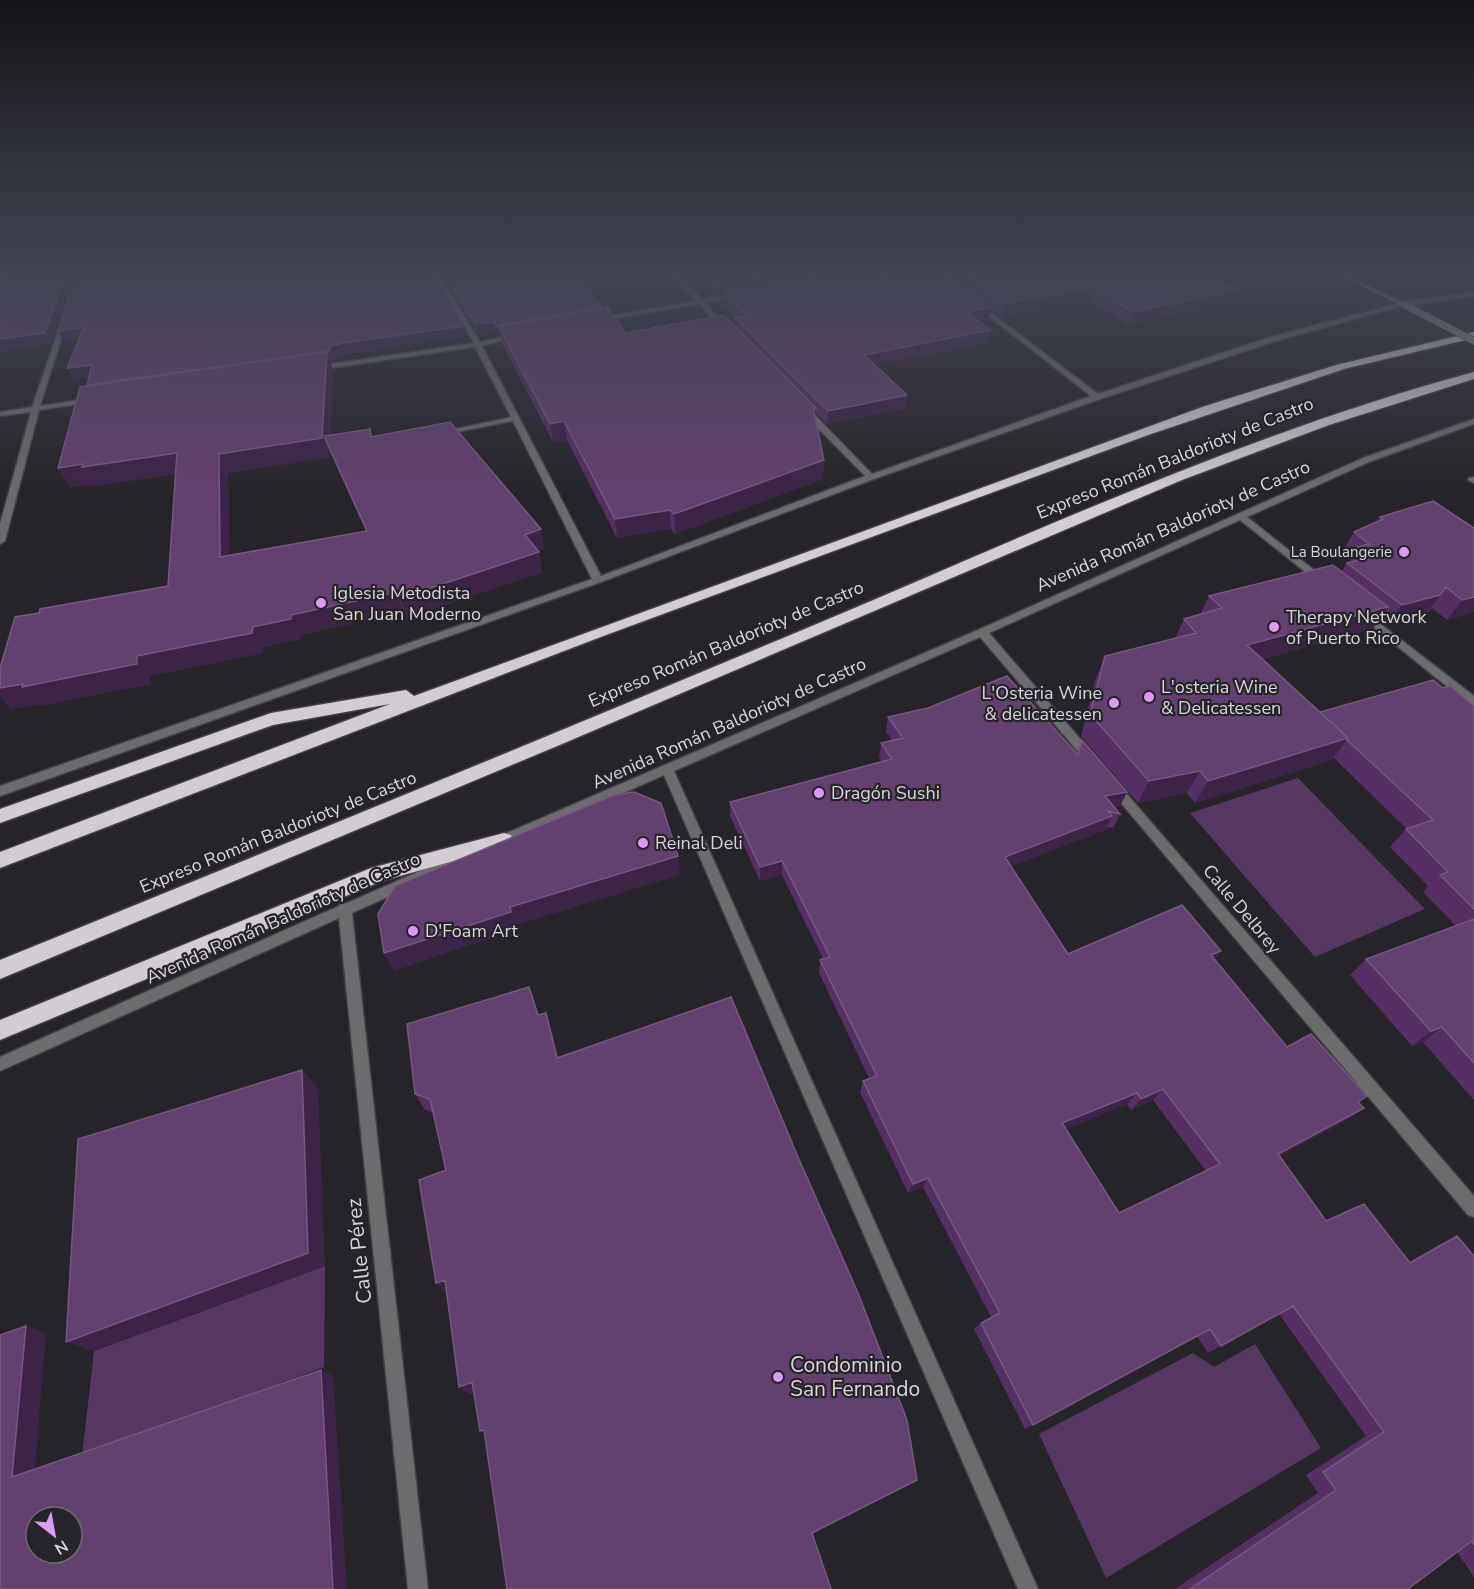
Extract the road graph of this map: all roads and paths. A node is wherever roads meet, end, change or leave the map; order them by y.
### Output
1 (57, 344) edge
2 (473, 344) edge
3 (478, 344) edge
4 (1029, 344) edge
5 (1257, 344) edge
6 (1428, 344) edge
7 (308, 369) edge
8 (1474, 375) edge
9 (1097, 397) junction
10 (95, 399) edge
11 (797, 402) edge
12 (36, 407) junction
13 (0, 414) edge
14 (516, 418) junction
15 (1474, 420) edge
16 (434, 435) edge
17 (871, 477) junction
18 (1240, 516) junction
19 (0, 542) edge
20 (598, 580) junction
21 (1334, 590) edge
22 (1352, 605) edge
23 (982, 632) junction
24 (447, 689) junction
25 (1474, 702) edge
26 (668, 770) junction
27 (0, 791) edge
28 (0, 816) edge
29 (504, 840) junction
30 (0, 860) edge
31 (345, 908) junction
32 (0, 969) edge
33 (0, 1030) edge
34 (0, 1064) edge
35 (1474, 1209) edge
36 (418, 1589) edge
37 (1028, 1589) edge

1 - 12 street
2 - 7 street
3 - 14 street
4 - 9 street
5 - 9 street
6 - 24 highway, Expreso Román Baldorioty de Castro
8 - 32 highway, Expreso Román Baldorioty de Castro
9 - 17 street
10 - 12 street
11 - 17 street
12 - 13 street
12 - 19 street
14 - 16 street
14 - 20 street
15 - 18 street, Avenida Román Baldorioty de Castro
17 - 20 street
18 - 21 street
18 - 23 street, Avenida Román Baldorioty de Castro
20 - 27 street
22 - 25 street
23 - 26 street, Avenida Román Baldorioty de Castro
23 - 35 street, Calle Delbrey
24 - 28 highway
24 - 30 highway, Expreso Román Baldorioty de Castro
26 - 29 street, Avenida Román Baldorioty de Castro
26 - 37 street
29 - 31 street, Avenida Román Baldorioty de Castro
29 - 33 highway
31 - 34 street, Avenida Román Baldorioty de Castro
31 - 36 street, Calle Pérez

